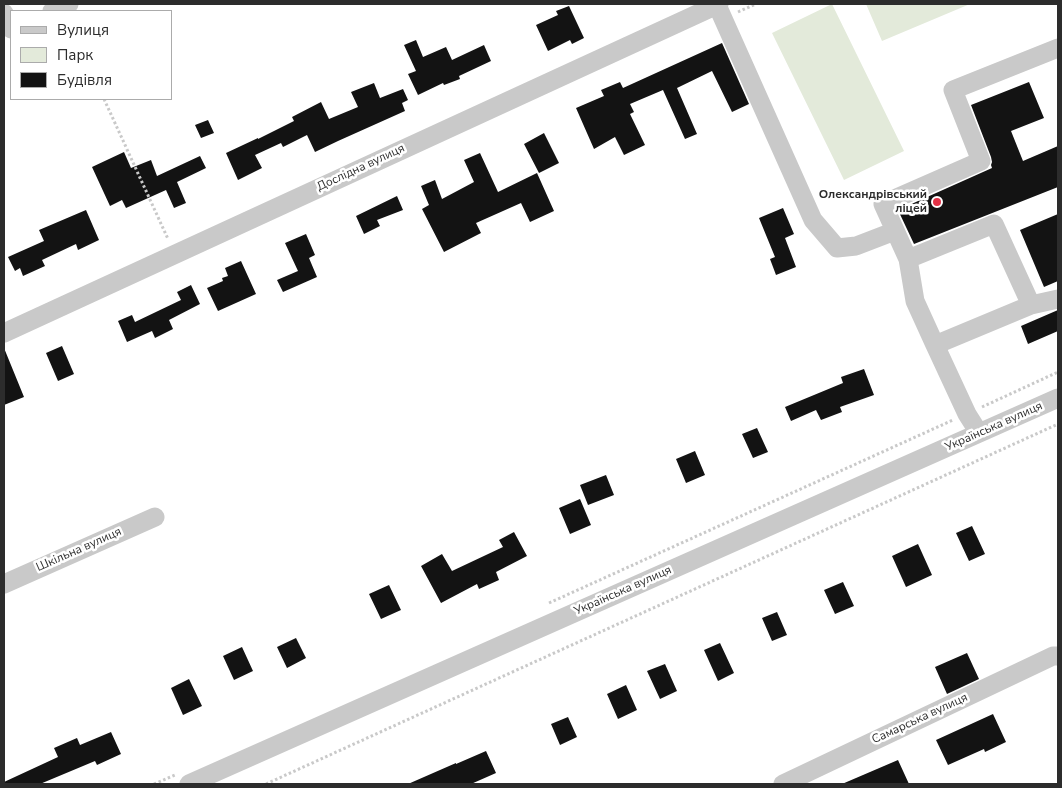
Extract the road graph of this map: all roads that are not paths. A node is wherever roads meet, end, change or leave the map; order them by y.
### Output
1 (69, 4) edge
2 (718, 4) edge
3 (54, 10) edge
4 (4, 13) edge
5 (10, 27) edge
6 (1058, 48) edge
7 (895, 231) junction
8 (908, 259) junction
9 (1058, 299) edge
10 (1031, 305) junction
11 (4, 333) edge
12 (935, 345) junction
13 (1058, 398) edge
14 (979, 433) junction
15 (155, 517) dead end
16 (4, 584) edge
17 (1058, 656) edge
18 (189, 784) edge
19 (783, 784) edge

1 - 3 street
2 - 7 street
2 - 11 street, Дослідна вулиця
4 - 5 street
6 - 7 street
7 - 8 street
8 - 10 street
8 - 12 street
9 - 10 street
10 - 12 street
12 - 14 street
13 - 14 street, Українська вулиця
14 - 18 street, Українська вулиця
15 - 16 street, Шкільна вулиця
17 - 19 street, Самарська вулиця

